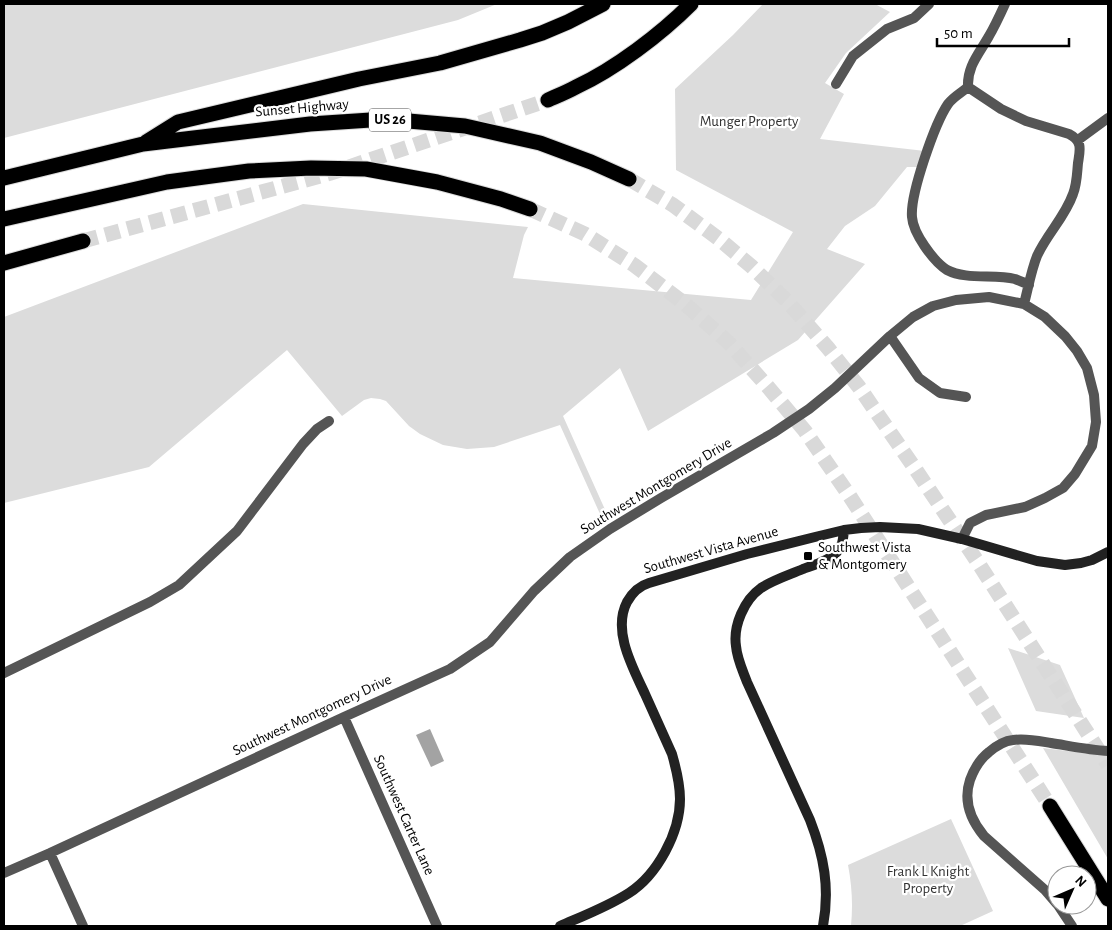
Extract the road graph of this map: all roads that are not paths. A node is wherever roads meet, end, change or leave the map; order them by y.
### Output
1 (603, 4) edge
2 (691, 4) edge
3 (929, 4) edge
4 (1005, 4) edge
5 (836, 84) dead end
6 (968, 87) junction
7 (548, 100) tunnel mouth
8 (1108, 118) edge
9 (1078, 140) junction
10 (143, 144) junction
11 (4, 178) edge
12 (629, 179) tunnel mouth
13 (530, 209) tunnel mouth
14 (4, 219) edge
15 (83, 241) tunnel mouth
16 (4, 263) edge
17 (1029, 285) junction
18 (1024, 304) junction
19 (890, 336) junction
20 (966, 396) dead end
21 (329, 422) dead end
22 (844, 530) junction
23 (962, 539) junction
24 (1108, 552) edge
25 (4, 673) edge
26 (344, 717) junction
27 (1108, 751) edge
28 (1050, 806) tunnel mouth
29 (50, 853) junction
30 (4, 873) edge
31 (1047, 893) edge
32 (1108, 899) edge
33 (1064, 915) edge
34 (83, 926) edge
35 (436, 926) edge
36 (560, 926) edge
37 (823, 926) edge
38 (1072, 926) edge

1 - 10 highway
2 - 7 highway
3 - 5 street
4 - 6 street
6 - 9 street
6 - 17 street
8 - 9 street
9 - 17 street
10 - 11 highway, Sunset Highway / US 26
10 - 12 highway, Sunset Highway / US 26
13 - 14 highway
15 - 16 highway
17 - 18 street
18 - 19 street, Southwest Montgomery Drive
18 - 23 street, Southwest Montgomery Drive
19 - 20 street
19 - 26 street, Southwest Montgomery Drive
21 - 25 street
22 - 23 main road, Southwest Vista Avenue
22 - 36 main road, Southwest Vista Avenue
22 - 37 main road
23 - 24 main road, Southwest Vista Avenue
26 - 29 street, Southwest Montgomery Drive
26 - 35 street, Southwest Carter Lane
27 - 31 street
28 - 32 highway
29 - 30 street, Southwest Montgomery Drive
29 - 34 street
33 - 38 street

